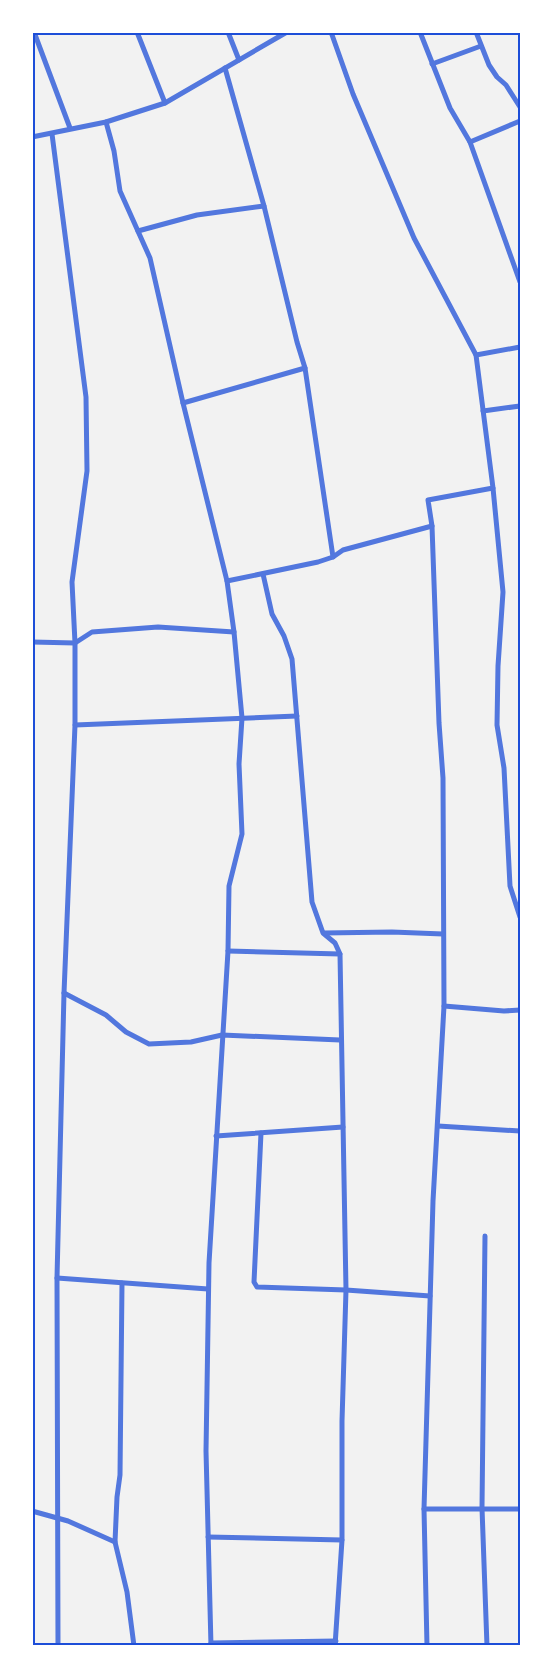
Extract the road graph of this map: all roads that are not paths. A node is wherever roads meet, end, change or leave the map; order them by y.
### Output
1 (34, 32) edge
2 (137, 32) edge
3 (228, 32) edge
4 (287, 32) edge
5 (331, 32) edge
6 (420, 32) edge
7 (476, 32) edge
8 (481, 46) junction
9 (239, 60) junction
10 (432, 64) junction
11 (225, 68) junction
12 (165, 103) junction
13 (520, 107) edge
14 (520, 121) edge
15 (106, 122) junction
16 (70, 128) junction
17 (52, 134) junction
18 (32, 137) edge
19 (470, 142) junction
20 (264, 206) junction
21 (138, 231) junction
22 (520, 282) edge
23 (520, 347) edge
24 (476, 355) junction
25 (304, 368) junction
26 (183, 403) junction
27 (520, 406) edge
28 (483, 411) junction
29 (493, 488) junction
30 (432, 526) junction
31 (332, 557) junction
32 (263, 574) junction
33 (227, 581) junction
34 (234, 632) junction
35 (32, 642) edge
36 (75, 644) junction
37 (297, 716) junction
38 (242, 718) junction
39 (75, 725) junction
40 (520, 917) edge
41 (323, 933) junction
42 (443, 934) junction
43 (228, 952) junction
44 (340, 954) junction
45 (64, 994) junction
46 (444, 1006) junction
47 (520, 1010) edge
48 (222, 1035) junction
49 (340, 1040) junction
50 (438, 1126) junction
51 (343, 1127) junction
52 (520, 1131) edge
53 (261, 1133) junction
54 (216, 1136) junction
55 (485, 1236) dead end
56 (57, 1278) junction
57 (122, 1283) junction
58 (208, 1289) junction
59 (346, 1290) junction
60 (430, 1296) junction
61 (482, 1508) junction
62 (424, 1509) junction
63 (520, 1509) edge
64 (32, 1511) edge
65 (58, 1519) junction
66 (208, 1537) junction
67 (342, 1540) junction
68 (116, 1542) junction
69 (336, 1643) edge
70 (211, 1644) edge
71 (58, 1646) edge
72 (134, 1646) edge
73 (427, 1646) edge
74 (487, 1646) edge

1 - 16 street
2 - 12 street
3 - 9 street
4 - 9 street
5 - 24 street
6 - 10 street
7 - 8 street
8 - 10 street
8 - 13 street
9 - 11 street
10 - 19 street
11 - 12 street
11 - 20 street
12 - 15 street
14 - 19 street
15 - 16 street
15 - 21 street
16 - 17 street
17 - 18 street
17 - 36 street
19 - 22 street
20 - 21 street
20 - 25 street
21 - 26 street
23 - 24 street
24 - 28 street
25 - 26 street
25 - 31 street
26 - 33 street
27 - 28 street
28 - 29 street
29 - 30 street
29 - 40 street
30 - 31 street
30 - 42 street
31 - 32 street
32 - 33 street
32 - 37 street
33 - 34 street
34 - 36 street
34 - 38 street
35 - 36 street
36 - 39 street
37 - 38 street
37 - 41 street
38 - 39 street
38 - 43 street
39 - 45 street
41 - 42 street
41 - 44 street
42 - 46 street
43 - 44 street
43 - 48 street
44 - 49 street
45 - 48 street
45 - 56 street
46 - 47 street
46 - 50 street
48 - 49 street
48 - 54 street
49 - 51 street
50 - 52 street
50 - 60 street
51 - 53 street
51 - 59 street
53 - 54 street
53 - 59 street
54 - 58 street
55 - 61 street
56 - 57 street
56 - 65 street
57 - 58 street
57 - 68 street
58 - 66 street
59 - 60 street
59 - 67 street
60 - 62 street
61 - 62 street
61 - 63 street
61 - 74 street
62 - 73 street
64 - 65 street
65 - 68 street
65 - 71 street
66 - 67 street
66 - 70 street
67 - 69 street
68 - 72 street
69 - 70 street

